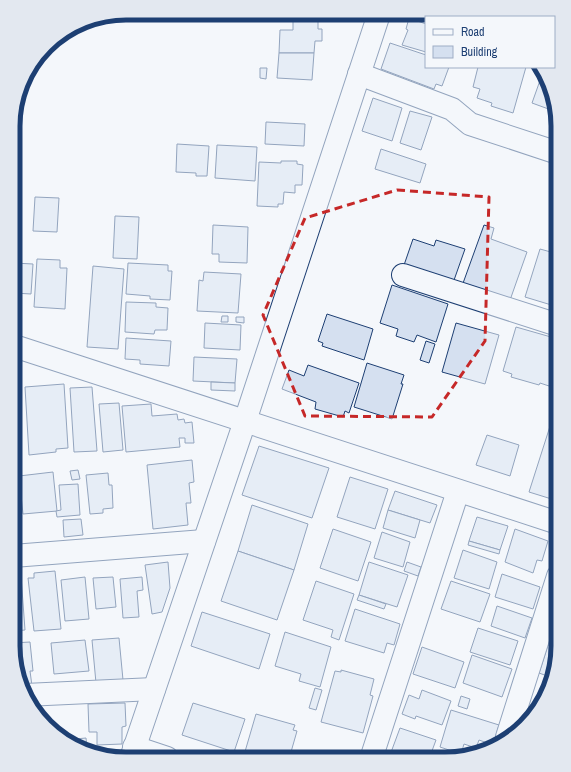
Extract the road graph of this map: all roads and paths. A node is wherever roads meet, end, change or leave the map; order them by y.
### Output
1 (377, 20) edge
2 (359, 74) junction
3 (551, 151) edge
4 (403, 275) dead end
5 (551, 323) edge
6 (20, 348) edge
7 (245, 421) junction
8 (458, 490) junction
9 (551, 521) edge
10 (204, 541) junction
11 (20, 555) edge
12 (551, 598) edge
13 (154, 689) junction
14 (32, 695) edge
15 (509, 730) edge
16 (132, 752) edge
17 (373, 752) edge

1 - 2 street
2 - 3 street
2 - 7 street
4 - 5 street
6 - 7 street
7 - 8 street
7 - 10 street
8 - 9 street
8 - 17 street
10 - 11 street
10 - 13 street
12 - 15 street
13 - 14 street
13 - 16 street

